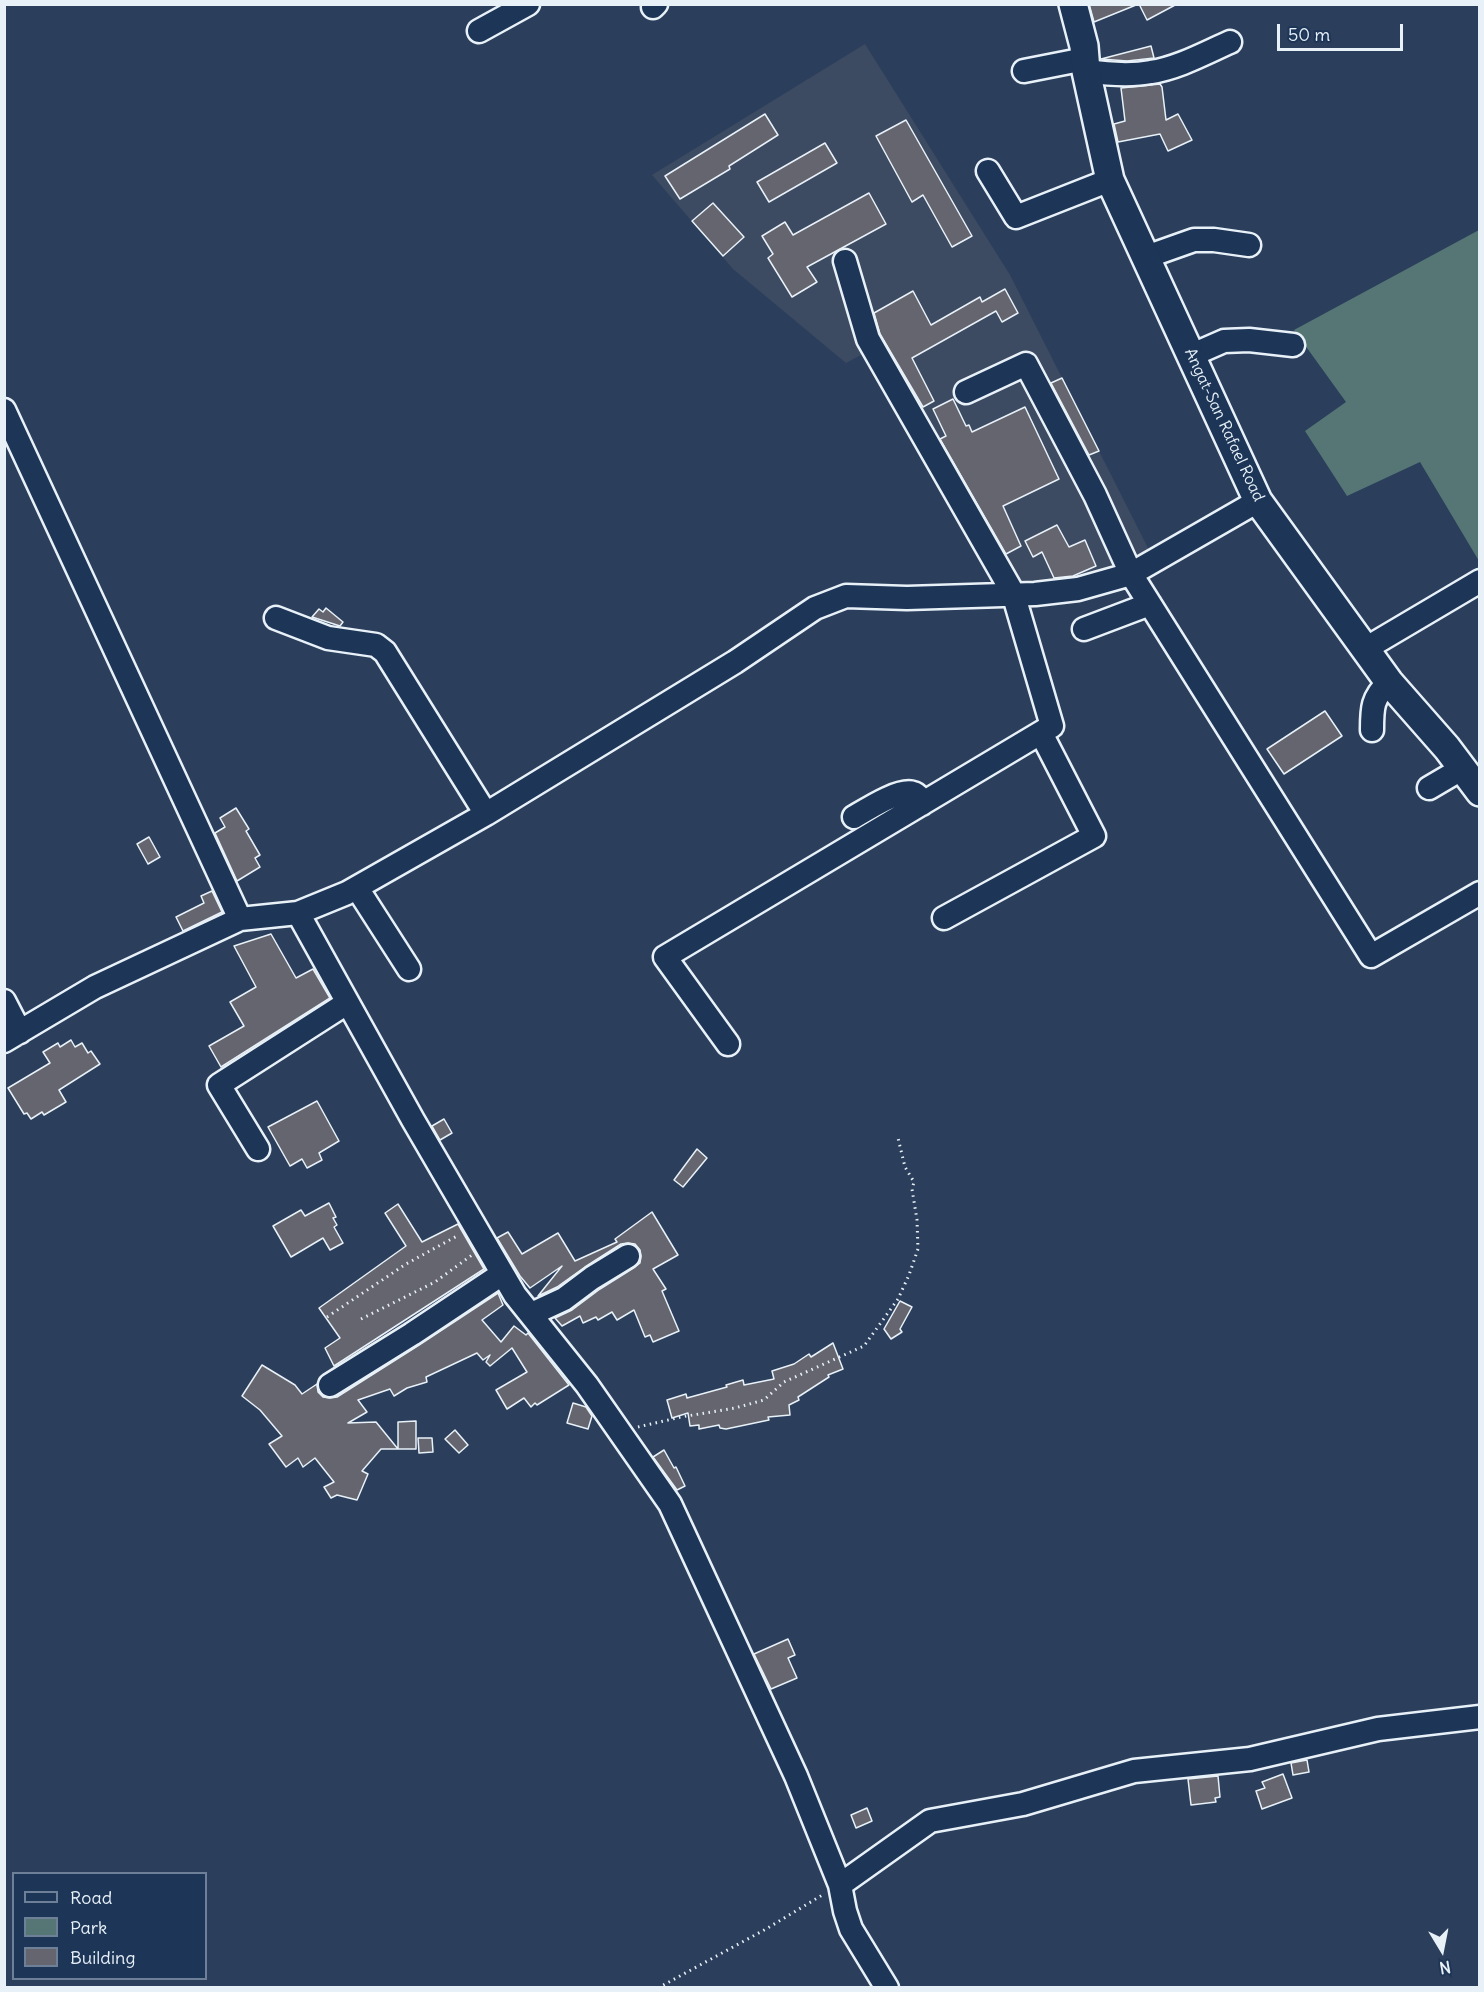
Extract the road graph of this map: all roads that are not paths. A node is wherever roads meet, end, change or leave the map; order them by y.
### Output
1 (528, 4) edge
2 (1073, 4) edge
3 (479, 31) dead end
4 (1230, 42) dead end
5 (1085, 65) junction
6 (1024, 71) dead end
7 (988, 171) dead end
8 (1110, 180) junction
9 (1249, 245) dead end
10 (1146, 256) junction
11 (845, 261) dead end
12 (1293, 345) dead end
13 (1192, 356) junction
14 (966, 392) dead end
15 (4, 410) edge
16 (1258, 501) junction
17 (1131, 574) junction
18 (1479, 581) edge
19 (1013, 593) junction
20 (1150, 604) junction
21 (276, 618) dead end
22 (1084, 629) dead end
23 (1365, 649) junction
24 (1389, 682) junction
25 (1372, 730) dead end
26 (1041, 733) junction
27 (1463, 768) junction
28 (1429, 788) dead end
29 (1479, 792) edge
30 (922, 804) junction
31 (486, 814) junction
32 (854, 817) dead end
33 (357, 888) junction
34 (1479, 893) edge
35 (298, 913) junction
36 (944, 918) dead end
37 (240, 920) junction
38 (409, 969) dead end
39 (4, 1001) edge
40 (347, 1003) junction
41 (12, 1037) edge
42 (728, 1044) dead end
43 (258, 1149) dead end
44 (628, 1256) dead end
45 (502, 1274) junction
46 (532, 1317) junction
47 (330, 1385) dead end
48 (1479, 1717) edge
49 (840, 1885) junction
50 (887, 1988) edge

1 - 3 street
2 - 5 main road, Angat-San Rafael Road
4 - 5 street
5 - 6 street
5 - 8 main road, Angat-San Rafael Road
7 - 8 street
8 - 10 main road, Angat-San Rafael Road
9 - 10 street
10 - 13 main road, Angat-San Rafael Road
11 - 19 street
12 - 13 street
13 - 16 main road, Angat-San Rafael Road
14 - 17 street
15 - 37 street
16 - 17 street
16 - 23 main road, Angat-San Rafael Road
17 - 19 street
17 - 20 street
18 - 23 street
19 - 26 street
19 - 31 street
20 - 22 street
20 - 34 street
21 - 31 street
23 - 24 main road, Angat-San Rafael Road
24 - 25 street
24 - 27 main road, Angat-San Rafael Road
26 - 30 street
26 - 36 street
27 - 28 street
27 - 29 main road, Angat-San Rafael Road
30 - 32 street
30 - 42 street
31 - 33 street
33 - 35 street
33 - 38 street
35 - 37 street
35 - 40 street
37 - 41 street
39 - 41 street
40 - 43 street
40 - 45 street
44 - 46 street
45 - 46 street
45 - 47 street
46 - 49 street
48 - 49 street
49 - 50 street

